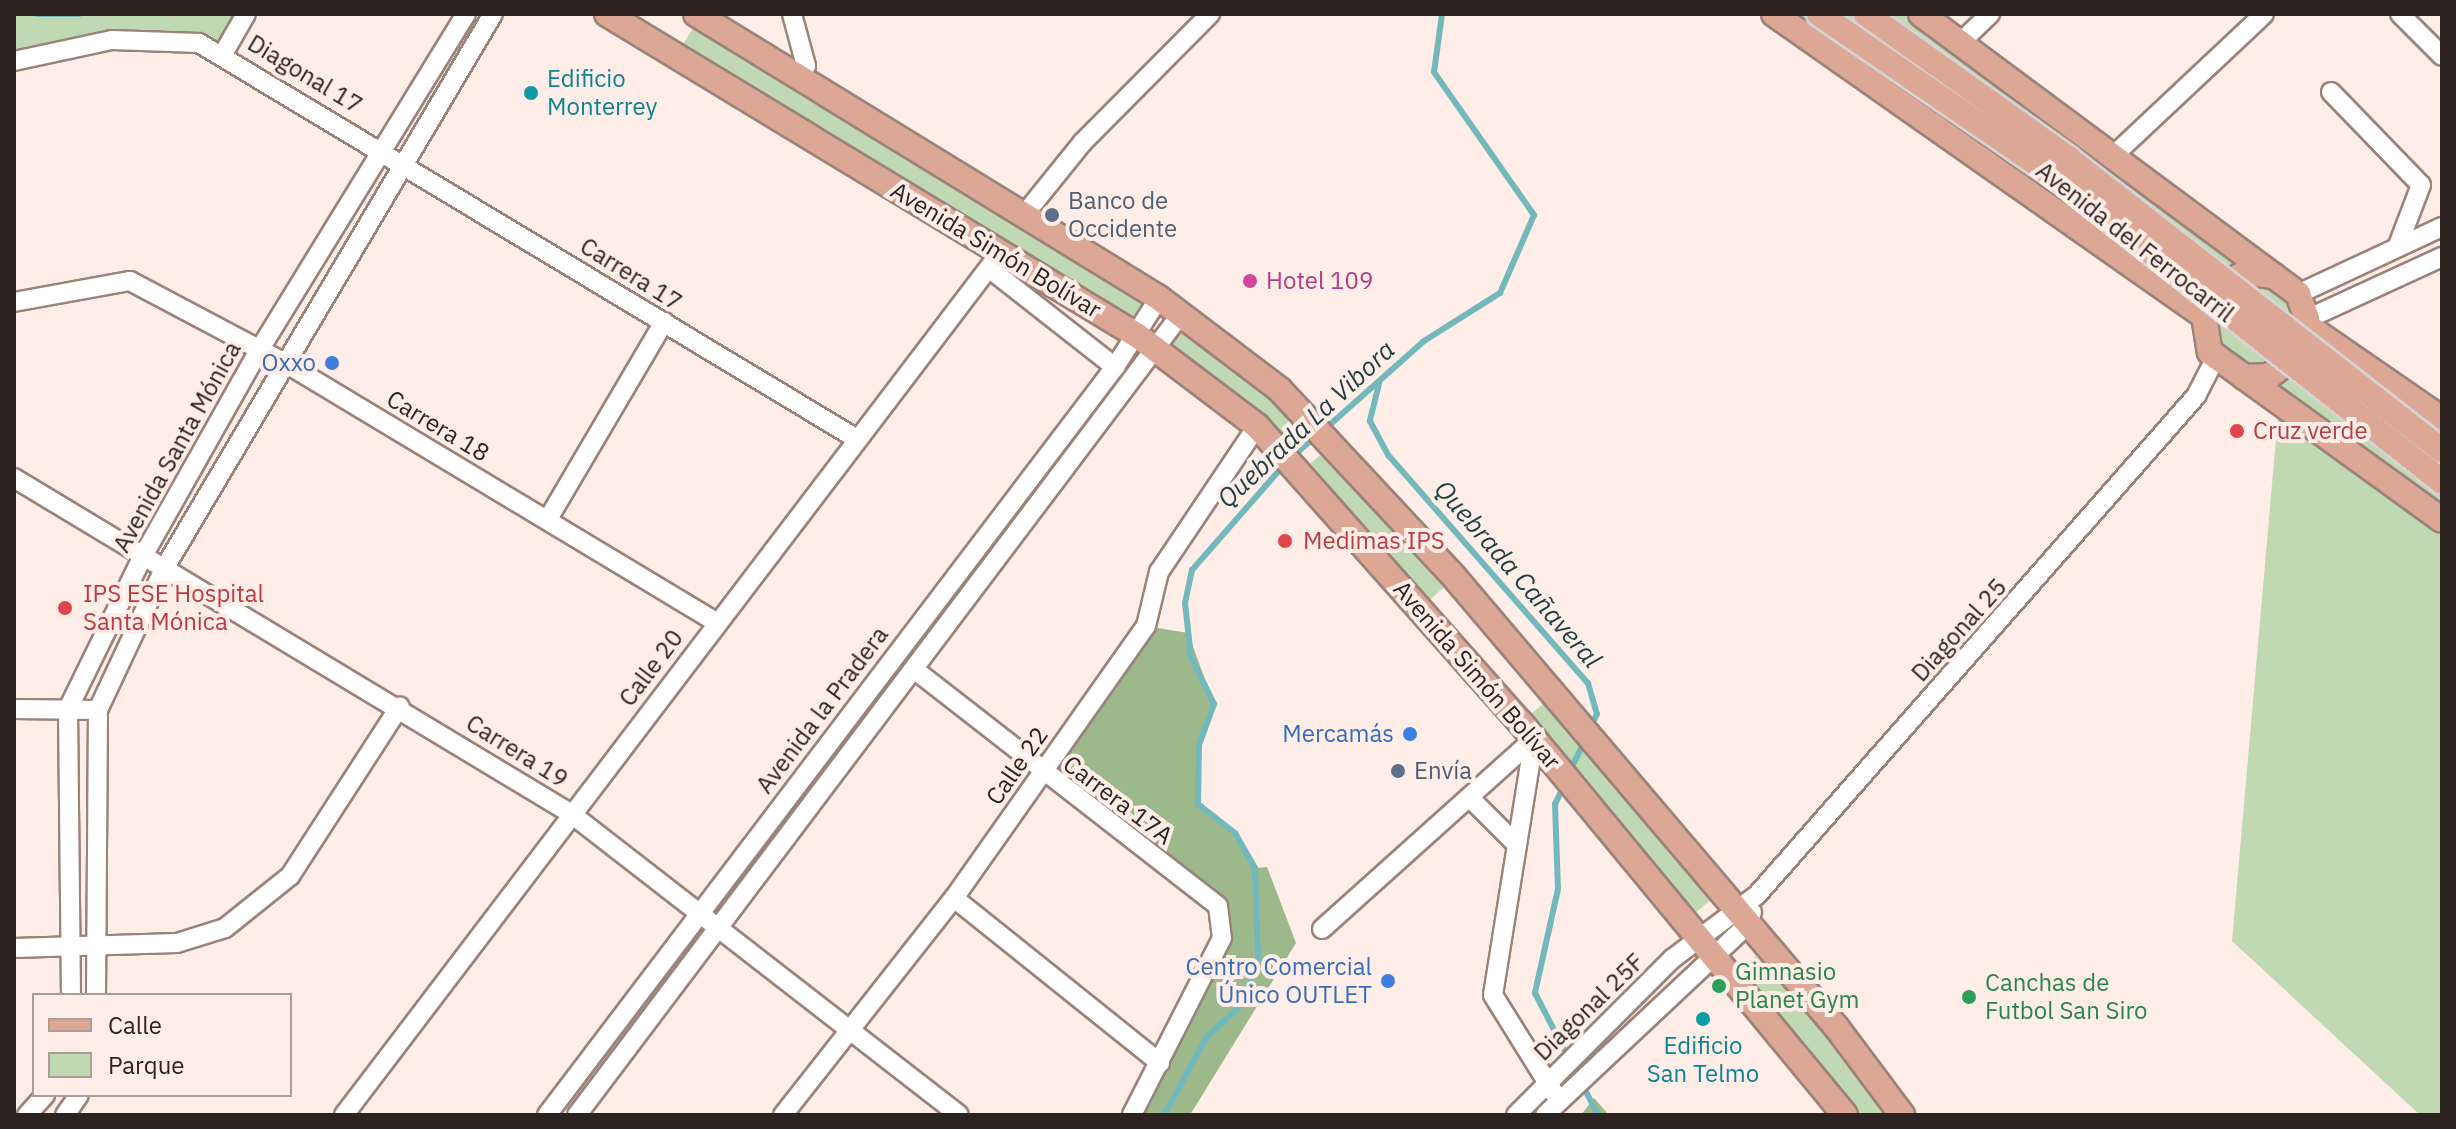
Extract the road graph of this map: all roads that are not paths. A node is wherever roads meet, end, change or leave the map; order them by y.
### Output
1 (246, 14) edge
2 (466, 14) edge
3 (493, 14) edge
4 (607, 14) edge
5 (696, 14) edge
6 (792, 14) edge
7 (1210, 14) edge
8 (1774, 14) edge
9 (1819, 14) edge
10 (1866, 14) edge
11 (1921, 14) edge
12 (1990, 14) edge
13 (2264, 14) edge
14 (2400, 14) edge
15 (1960, 43) junction
16 (223, 54) junction
17 (2442, 56) edge
18 (14, 61) edge
19 (798, 77) junction
20 (2331, 92) dead end
21 (381, 147) junction
22 (2113, 156) junction
23 (403, 160) junction
24 (1024, 215) junction
25 (2442, 227) edge
26 (2397, 248) junction
27 (2442, 257) edge
28 (995, 261) junction
29 (2276, 277) junction
30 (2298, 294) junction
31 (1159, 298) junction
32 (14, 302) edge
33 (1181, 314) junction
34 (2204, 316) junction
35 (664, 322) junction
36 (2307, 322) junction
37 (1138, 336) junction
38 (1158, 350) junction
39 (258, 352) junction
40 (287, 364) junction
41 (1115, 367) junction
42 (2231, 369) junction
43 (2442, 419) edge
44 (1257, 426) junction
45 (857, 439) junction
46 (2442, 450) edge
47 (14, 478) edge
48 (2442, 482) edge
49 (548, 519) junction
50 (2442, 520) edge
51 (143, 556) junction
52 (164, 569) junction
53 (716, 622) junction
54 (915, 670) junction
55 (400, 706) junction
56 (14, 709) edge
57 (68, 709) junction
58 (98, 710) junction
59 (1541, 748) junction
60 (1041, 772) junction
61 (1471, 799) junction
62 (570, 813) junction
63 (1517, 845) junction
64 (954, 898) junction
65 (701, 911) junction
66 (1740, 916) junction
67 (723, 929) junction
68 (1322, 929) dead end
69 (1707, 945) junction
70 (14, 948) edge
71 (98, 949) junction
72 (69, 950) junction
73 (71, 993) edge
74 (96, 993) edge
75 (850, 1029) junction
76 (1160, 1063) junction
77 (1551, 1077) junction
78 (1565, 1096) junction
79 (43, 1097) edge
80 (78, 1097) edge
81 (27, 1115) edge
82 (65, 1115) edge
83 (344, 1115) edge
84 (547, 1115) edge
85 (577, 1115) edge
86 (783, 1115) edge
87 (959, 1115) edge
88 (1132, 1115) edge
89 (1516, 1115) edge
90 (1545, 1115) edge
91 (1845, 1115) edge
92 (1902, 1115) edge

1 - 16 street
2 - 21 street, Avenida Santa Mónica
3 - 23 street, Avenida Santa Mónica
4 - 28 main road, Avenida Simón Bolívar
5 - 19 main road, Avenida Simón Bolívar
6 - 19 street
7 - 24 street
8 - 34 main road
9 - 48 main road, Avenida del Ferrocarril, bridge
10 - 46 main road, Avenida del Ferrocarril, bridge
11 - 15 main road
12 - 15 street
13 - 22 street
14 - 17 street
15 - 22 main road
16 - 18 street, Diagonal 17
16 - 21 street, Diagonal 17
19 - 24 main road, Avenida Simón Bolívar
20 - 26 street
21 - 23 street, Carrera 17
21 - 39 street, Avenida Santa Mónica
22 - 29 main road
23 - 35 street, Carrera 17
23 - 40 street, Avenida Santa Mónica
24 - 31 main road, Avenida Simón Bolívar
25 - 26 street
26 - 30 street
27 - 36 street
28 - 37 main road, Avenida Simón Bolívar
28 - 41 street
28 - 45 street, Calle 20
29 - 30 main road
29 - 34 main road
30 - 36 main road
31 - 33 main road, Avenida Simón Bolívar
31 - 37 street, Avenida la Pradera
32 - 39 street, Carrera 18
33 - 38 street, Avenida la Pradera
33 - 66 main road, Avenida Simón Bolívar
34 - 42 main road
35 - 45 street, Carrera 17
35 - 49 street
36 - 42 main road
36 - 43 main road
37 - 38 main road, Avenida Simón Bolívar
37 - 41 street, Avenida la Pradera
38 - 44 main road, Avenida Simón Bolívar
38 - 54 street, Avenida la Pradera
39 - 40 street, Carrera 18
39 - 51 street, Avenida Santa Mónica
40 - 49 street, Carrera 18
40 - 52 street, Avenida Santa Mónica
41 - 65 street, Avenida la Pradera
42 - 50 main road
42 - 66 street, Diagonal 25
44 - 59 main road, Avenida Simón Bolívar
44 - 60 street, Calle 22
45 - 53 street, Calle 20
47 - 51 street, Carrera 19
49 - 53 street, Carrera 18
51 - 52 street, Carrera 19
51 - 57 street, Avenida Santa Mónica
52 - 55 street, Carrera 19
52 - 58 street, Avenida Santa Mónica
53 - 62 street, Calle 20
54 - 60 street, Carrera 17A
54 - 67 street, Avenida la Pradera
55 - 62 street, Carrera 19
55 - 71 street
56 - 57 street
57 - 58 street
57 - 72 street, Avenida Santa Mónica
58 - 71 street, Avenida Santa Mónica
59 - 61 street
59 - 63 street
59 - 69 main road, Avenida Simón Bolívar
60 - 64 street, Calle 22
60 - 76 street, Carrera 17A
61 - 63 street
61 - 68 street
62 - 65 street, Carrera 19
62 - 83 street, Calle 20
63 - 77 street
64 - 75 street, Calle 22
64 - 76 street
65 - 67 street, Carrera 19
65 - 84 street, Avenida la Pradera
66 - 69 street, Diagonal 25
66 - 92 main road, Avenida Simón Bolívar
67 - 75 street, Carrera 19
67 - 85 street, Avenida la Pradera
69 - 77 street, Diagonal 25F
69 - 78 street, Diagonal 25F
69 - 91 main road, Avenida Simón Bolívar
70 - 72 street
71 - 72 street
71 - 74 street, Avenida Santa Mónica
72 - 73 street, Avenida Santa Mónica
75 - 86 street, Calle 22
75 - 87 street, Carrera 19
76 - 88 street
77 - 78 street
77 - 89 street, Diagonal 25F
78 - 90 street, Diagonal 25F
79 - 81 street
80 - 82 street

